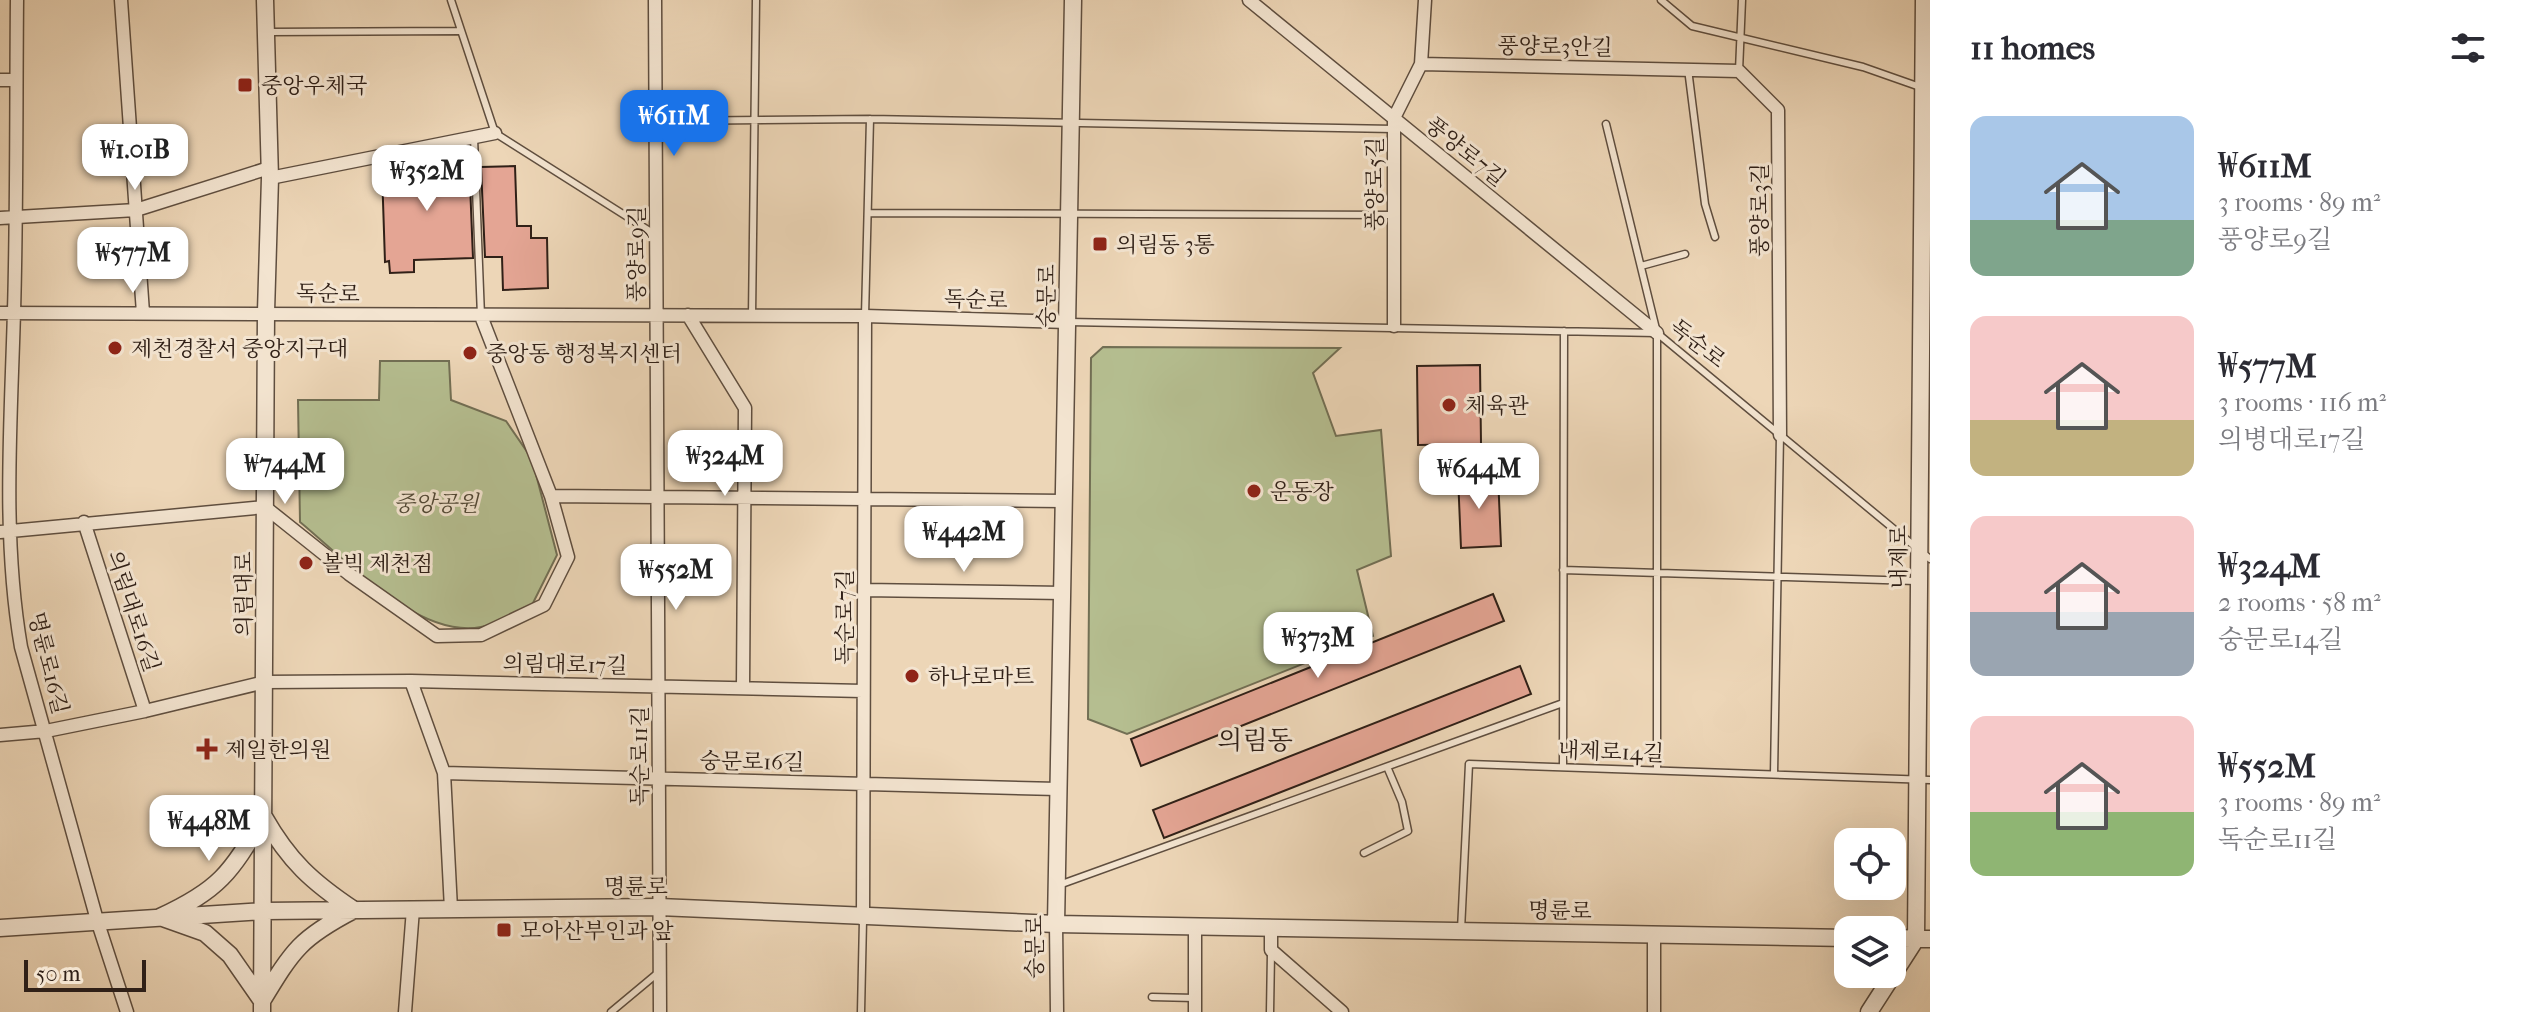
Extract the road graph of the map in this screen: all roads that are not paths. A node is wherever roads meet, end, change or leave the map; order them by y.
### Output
1 (17, 0) edge
2 (121, 0) edge
3 (265, 0) edge
4 (451, 0) edge
5 (655, 0) edge
6 (756, 0) edge
7 (1073, 0) edge
8 (1249, 0) edge
9 (1425, 0) edge
10 (1661, 0) edge
11 (1742, 0) edge
12 (1924, 0) edge
13 (459, 31) junction
14 (265, 32) junction
15 (1740, 40) junction
16 (1421, 64) junction
17 (1688, 69) junction
18 (1739, 71) junction
19 (0, 80) edge
20 (16, 80) junction
21 (1927, 90) edge
22 (755, 118) junction
23 (870, 119) junction
24 (656, 121) junction
25 (1071, 122) junction
26 (1394, 124) junction
27 (1606, 124) dead end
28 (495, 133) junction
29 (474, 138) junction
30 (270, 173) junction
31 (136, 210) junction
32 (1069, 211) junction
33 (868, 213) junction
34 (1394, 215) junction
35 (0, 218) edge
36 (15, 218) junction
37 (656, 235) junction
38 (1715, 237) dead end
39 (1685, 254) dead end
40 (1641, 266) junction
41 (266, 312) junction
42 (0, 313) edge
43 (14, 313) junction
44 (143, 313) junction
45 (688, 315) junction
46 (481, 316) junction
47 (657, 316) junction
48 (752, 316) junction
49 (865, 316) junction
50 (1068, 322) junction
51 (1394, 326) junction
52 (1564, 331) junction
53 (1657, 333) junction
54 (1780, 435) junction
55 (551, 496) junction
56 (657, 497) junction
57 (743, 497) junction
58 (864, 498) junction
59 (1063, 501) junction
60 (265, 507) junction
61 (84, 522) junction
62 (5, 531) edge
63 (1925, 532) edge
64 (1925, 556) edge
65 (1563, 570) junction
66 (1657, 573) junction
67 (1777, 577) junction
68 (1919, 581) junction
69 (864, 590) junction
70 (1063, 593) junction
71 (15, 615) junction
72 (0, 618) edge
73 (411, 681) junction
74 (265, 682) junction
75 (658, 686) junction
76 (743, 688) junction
77 (863, 691) junction
78 (1563, 703) junction
79 (145, 711) junction
80 (46, 731) junction
81 (0, 735) edge
82 (1563, 767) junction
83 (1388, 769) junction
84 (1657, 770) junction
85 (444, 773) junction
86 (1774, 774) junction
87 (659, 779) junction
88 (1924, 780) edge
89 (862, 784) junction
90 (1058, 789) junction
91 (264, 817) junction
92 (1364, 853) dead end
93 (1056, 886) junction
94 (659, 907) junction
95 (413, 909) junction
96 (451, 909) junction
97 (354, 910) junction
98 (264, 911) junction
99 (160, 917) junction
100 (863, 919) junction
101 (97, 920) junction
102 (1056, 924) junction
103 (1195, 925) junction
104 (1271, 927) junction
105 (0, 928) edge
106 (1461, 930) junction
107 (1654, 934) junction
108 (1834, 938) edge
109 (1906, 940) edge
110 (1926, 942) edge
111 (1271, 950) junction
112 (659, 972) junction
113 (1152, 997) dead end
114 (1195, 998) junction
115 (262, 1006) edge
116 (127, 1012) edge
117 (405, 1012) edge
118 (611, 1012) edge
119 (660, 1012) edge
120 (861, 1012) edge
121 (1057, 1012) edge
122 (1195, 1012) edge
123 (1270, 1012) edge
124 (1342, 1012) edge
125 (1654, 1012) edge
126 (1869, 1012) edge

1 - 20 street, 명륜로16길
2 - 31 street
3 - 14 street, 의림대로
4 - 13 lane
5 - 24 street, 풍양로9길
6 - 22 lane
7 - 25 street, 숭문로
8 - 26 street, 풍양로7길
9 - 16 street, 풍양로5길
10 - 15 lane
11 - 15 lane
12 - 21 street, 내제로
13 - 14 lane
13 - 28 lane
14 - 30 street, 의림대로
15 - 18 lane
15 - 21 lane
16 - 17 street, 풍양로3안길
16 - 26 street, 풍양로5길
17 - 18 street, 풍양로3안길
17 - 38 lane
18 - 54 street, 풍양로3길
19 - 20 street
20 - 36 street, 명륜로16길
21 - 63 street, 내제로
22 - 23 lane
22 - 24 lane
22 - 48 lane
23 - 25 lane
23 - 33 lane
24 - 37 street, 풍양로9길
25 - 26 lane
25 - 32 street, 숭문로
26 - 34 street, 풍양로5길
26 - 53 street, 풍양로7길
27 - 40 lane
28 - 29 street
28 - 37 lane
29 - 30 street
29 - 46 lane
30 - 31 street
30 - 41 street, 의림대로
31 - 36 street
31 - 44 street
32 - 33 lane
32 - 34 lane
32 - 50 street, 숭문로
33 - 49 lane
34 - 51 street, 풍양로5길
35 - 36 street
36 - 43 street, 명륜로16길
37 - 47 street, 풍양로9길
39 - 40 lane
40 - 53 lane
41 - 44 street, 독순로
41 - 46 street, 독순로
41 - 60 street, 의림대로
42 - 43 street, 독순로
43 - 44 street, 독순로
43 - 62 street, 명륜로16길
45 - 47 street, 독순로
45 - 48 street, 독순로
45 - 57 street
46 - 47 street, 독순로
46 - 55 street
47 - 56 street, 독순로11길
48 - 49 street, 독순로
49 - 50 street, 독순로
49 - 58 street, 독순로7길
50 - 51 lane, 독순로
50 - 59 street, 숭문로
51 - 52 lane, 독순로
52 - 53 lane, 독순로
52 - 65 lane
53 - 54 lane, 독순로
53 - 66 lane
54 - 64 lane, 독순로
54 - 67 lane
55 - 56 street
55 - 60 street
56 - 57 street
56 - 75 street, 독순로11길
57 - 58 street
57 - 76 street
58 - 59 street
58 - 69 street, 독순로7길
59 - 70 street, 숭문로
60 - 61 street, 의림대로16길
60 - 74 street, 의림대로
61 - 62 street, 의림대로16길
61 - 79 street, 의림대로16길
62 - 71 street, 명륜로16길
63 - 64 street, 내제로
64 - 68 street, 내제로
65 - 66 lane
65 - 78 lane
66 - 67 lane
66 - 84 lane
67 - 68 lane
67 - 86 lane
68 - 88 street, 내제로
69 - 70 street
69 - 77 street, 독순로7길
70 - 90 street, 숭문로
71 - 72 street
71 - 80 street, 명륜로16길
73 - 74 street, 의림대로17길
73 - 75 street, 의림대로17길
73 - 85 street
74 - 79 street, 의림대로17길
74 - 91 street, 의림대로
75 - 76 street, 의림대로17길
75 - 87 street, 독순로11길
76 - 77 street, 의림대로17길
77 - 89 street, 독순로7길
78 - 82 lane
78 - 83 lane
79 - 80 street, 의림대로17길
80 - 81 street, 의림대로17길
80 - 101 street, 명륜로16길
82 - 84 lane, 내제로14길
82 - 106 lane, 내제로14길
83 - 92 lane
83 - 93 lane
84 - 86 lane, 내제로14길
85 - 87 street, 숭문로16길
85 - 96 street
86 - 88 lane, 내제로14길
87 - 89 street, 숭문로16길
87 - 94 street, 독순로11길
88 - 110 street, 내제로
89 - 90 street, 숭문로16길
89 - 100 street, 독순로7길
90 - 93 street, 숭문로
91 - 97 street
91 - 98 street, 의림대로
91 - 99 street
93 - 102 street, 숭문로
94 - 96 street, 명륜로
94 - 100 street, 명륜로
94 - 112 street, 독순로11길
95 - 96 street, 명륜로
95 - 97 street, 명륜로
95 - 117 street
97 - 98 street, 명륜로
97 - 115 street
98 - 99 street, 명륜로
98 - 115 street, 의림대로
99 - 101 street, 명륜로
99 - 115 street
100 - 102 street, 명륜로
100 - 120 lane
101 - 105 street, 명륜로
101 - 116 street, 명륜로16길
102 - 103 street, 명륜로
102 - 121 street, 숭문로
103 - 104 street, 명륜로
103 - 114 street
104 - 106 street, 명륜로
104 - 111 street
106 - 107 street, 명륜로
107 - 108 street, 명륜로
107 - 125 street
109 - 110 street
110 - 126 street
111 - 123 lane
111 - 124 street
112 - 118 lane
112 - 119 street, 독순로11길
113 - 114 lane
114 - 122 street

